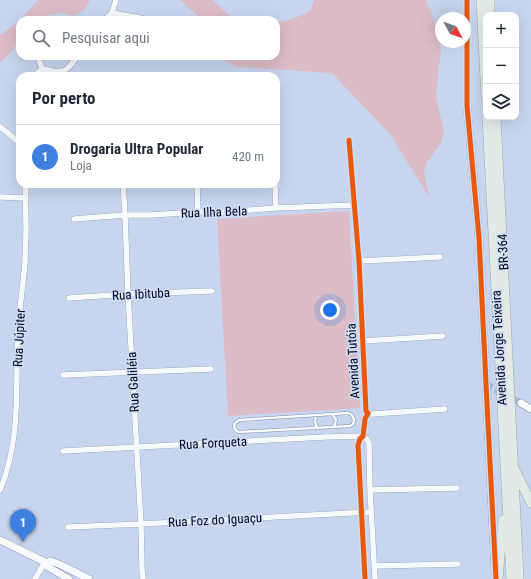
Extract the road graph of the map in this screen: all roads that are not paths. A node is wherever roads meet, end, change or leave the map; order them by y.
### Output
1 (116, 0) edge
2 (467, 0) edge
3 (481, 0) edge
4 (490, 0) edge
5 (490, 12) edge
6 (112, 13) junction
7 (109, 16) edge
8 (129, 16) edge
9 (39, 60) edge
10 (74, 60) edge
11 (42, 69) junction
12 (39, 72) edge
13 (58, 72) edge
14 (58, 72) edge
15 (485, 84) edge
16 (487, 120) edge
17 (496, 120) edge
18 (0, 127) edge
19 (16, 140) edge
20 (349, 140) dead end
21 (26, 188) edge
22 (123, 188) edge
23 (197, 188) edge
24 (275, 188) edge
25 (0, 197) edge
26 (26, 198) junction
27 (354, 205) junction
28 (276, 208) junction
29 (198, 212) junction
30 (125, 215) junction
31 (74, 219) dead end
32 (440, 257) dead end
33 (359, 261) junction
34 (212, 291) dead end
35 (128, 294) junction
36 (69, 298) dead end
37 (443, 336) dead end
38 (363, 341) junction
39 (211, 369) dead end
40 (132, 372) junction
41 (63, 375) dead end
42 (521, 403) tunnel mouth
43 (445, 409) dead end
44 (531, 410) edge
45 (368, 413) junction
46 (333, 414) junction
47 (316, 415) junction
48 (334, 427) junction
49 (317, 428) junction
50 (325, 428) junction
51 (363, 436) junction
52 (325, 437) junction
53 (136, 447) junction
54 (63, 451) dead end
55 (513, 466) junction
56 (457, 488) dead end
57 (506, 489) junction
58 (0, 490) edge
59 (370, 490) junction
60 (531, 503) edge
61 (361, 512) junction
62 (371, 512) junction
63 (141, 524) junction
64 (68, 527) dead end
65 (0, 540) edge
66 (46, 563) junction
67 (458, 564) dead end
68 (374, 566) junction
69 (35, 579) edge
70 (69, 579) edge
71 (89, 579) edge
72 (143, 579) edge
73 (365, 579) edge
74 (375, 579) edge
75 (497, 579) edge
76 (511, 579) edge
77 (519, 579) edge

1 - 6 street
2 - 75 street
3 - 15 highway
4 - 5 highway
6 - 7 street
6 - 8 street
9 - 11 street
10 - 13 street
11 - 12 street
11 - 14 street
16 - 57 highway, Avenida Jorge Teixeira / BR-364
17 - 55 highway, BR-364 / BR-364
18 - 19 street
20 - 27 street, Avenida Tutóia
21 - 26 street, Rua Júpiter
22 - 30 street, Rua Galiléia
23 - 29 street
24 - 28 street
25 - 26 street
26 - 58 street, Rua Júpiter
27 - 28 street, Rua Ilha Bela
27 - 33 street, Avenida Tutóia
28 - 29 street, Rua Ilha Bela
29 - 30 street, Rua Ilha Bela
30 - 31 street, Rua Ilha Bela
30 - 35 street, Rua Galiléia
32 - 33 street
33 - 38 street, Avenida Tutóia
34 - 35 street, Rua Ibituba
35 - 36 street, Rua Ibituba
35 - 40 street, Rua Galiléia
37 - 38 street
38 - 45 street, Avenida Tutóia
39 - 40 street
40 - 41 street
40 - 53 street, Rua Galiléia
42 - 44 street
43 - 45 street
45 - 51 street, Avenida Tutóia
46 - 47 lane
46 - 48 lane
46 - 48 lane
47 - 49 lane
47 - 49 lane
48 - 50 lane
49 - 50 lane
50 - 52 lane
51 - 52 street, Rua Forqueta
51 - 59 street, Avenida Tutóia
51 - 61 street, Avenida Tutóia
52 - 53 street, Rua Forqueta
53 - 54 street, Rua Forqueta
53 - 63 street, Rua Galiléia
55 - 60 highway
55 - 77 highway, BR-364 / BR-364
56 - 59 street
57 - 75 highway
57 - 76 highway, Avenida Jorge Teixeira / BR-364
59 - 62 street, Avenida Tutóia
61 - 62 street, Rua Foz do Iguaçu
61 - 63 street, Rua Foz do Iguaçu
61 - 73 street, Avenida Tutóia
62 - 68 street, Avenida Tutóia
63 - 64 street, Rua Foz do Iguaçu
63 - 72 street, Rua Galiléia
65 - 66 street
66 - 69 street
66 - 70 street
66 - 71 street
67 - 68 street
68 - 74 street, Avenida Tutóia

